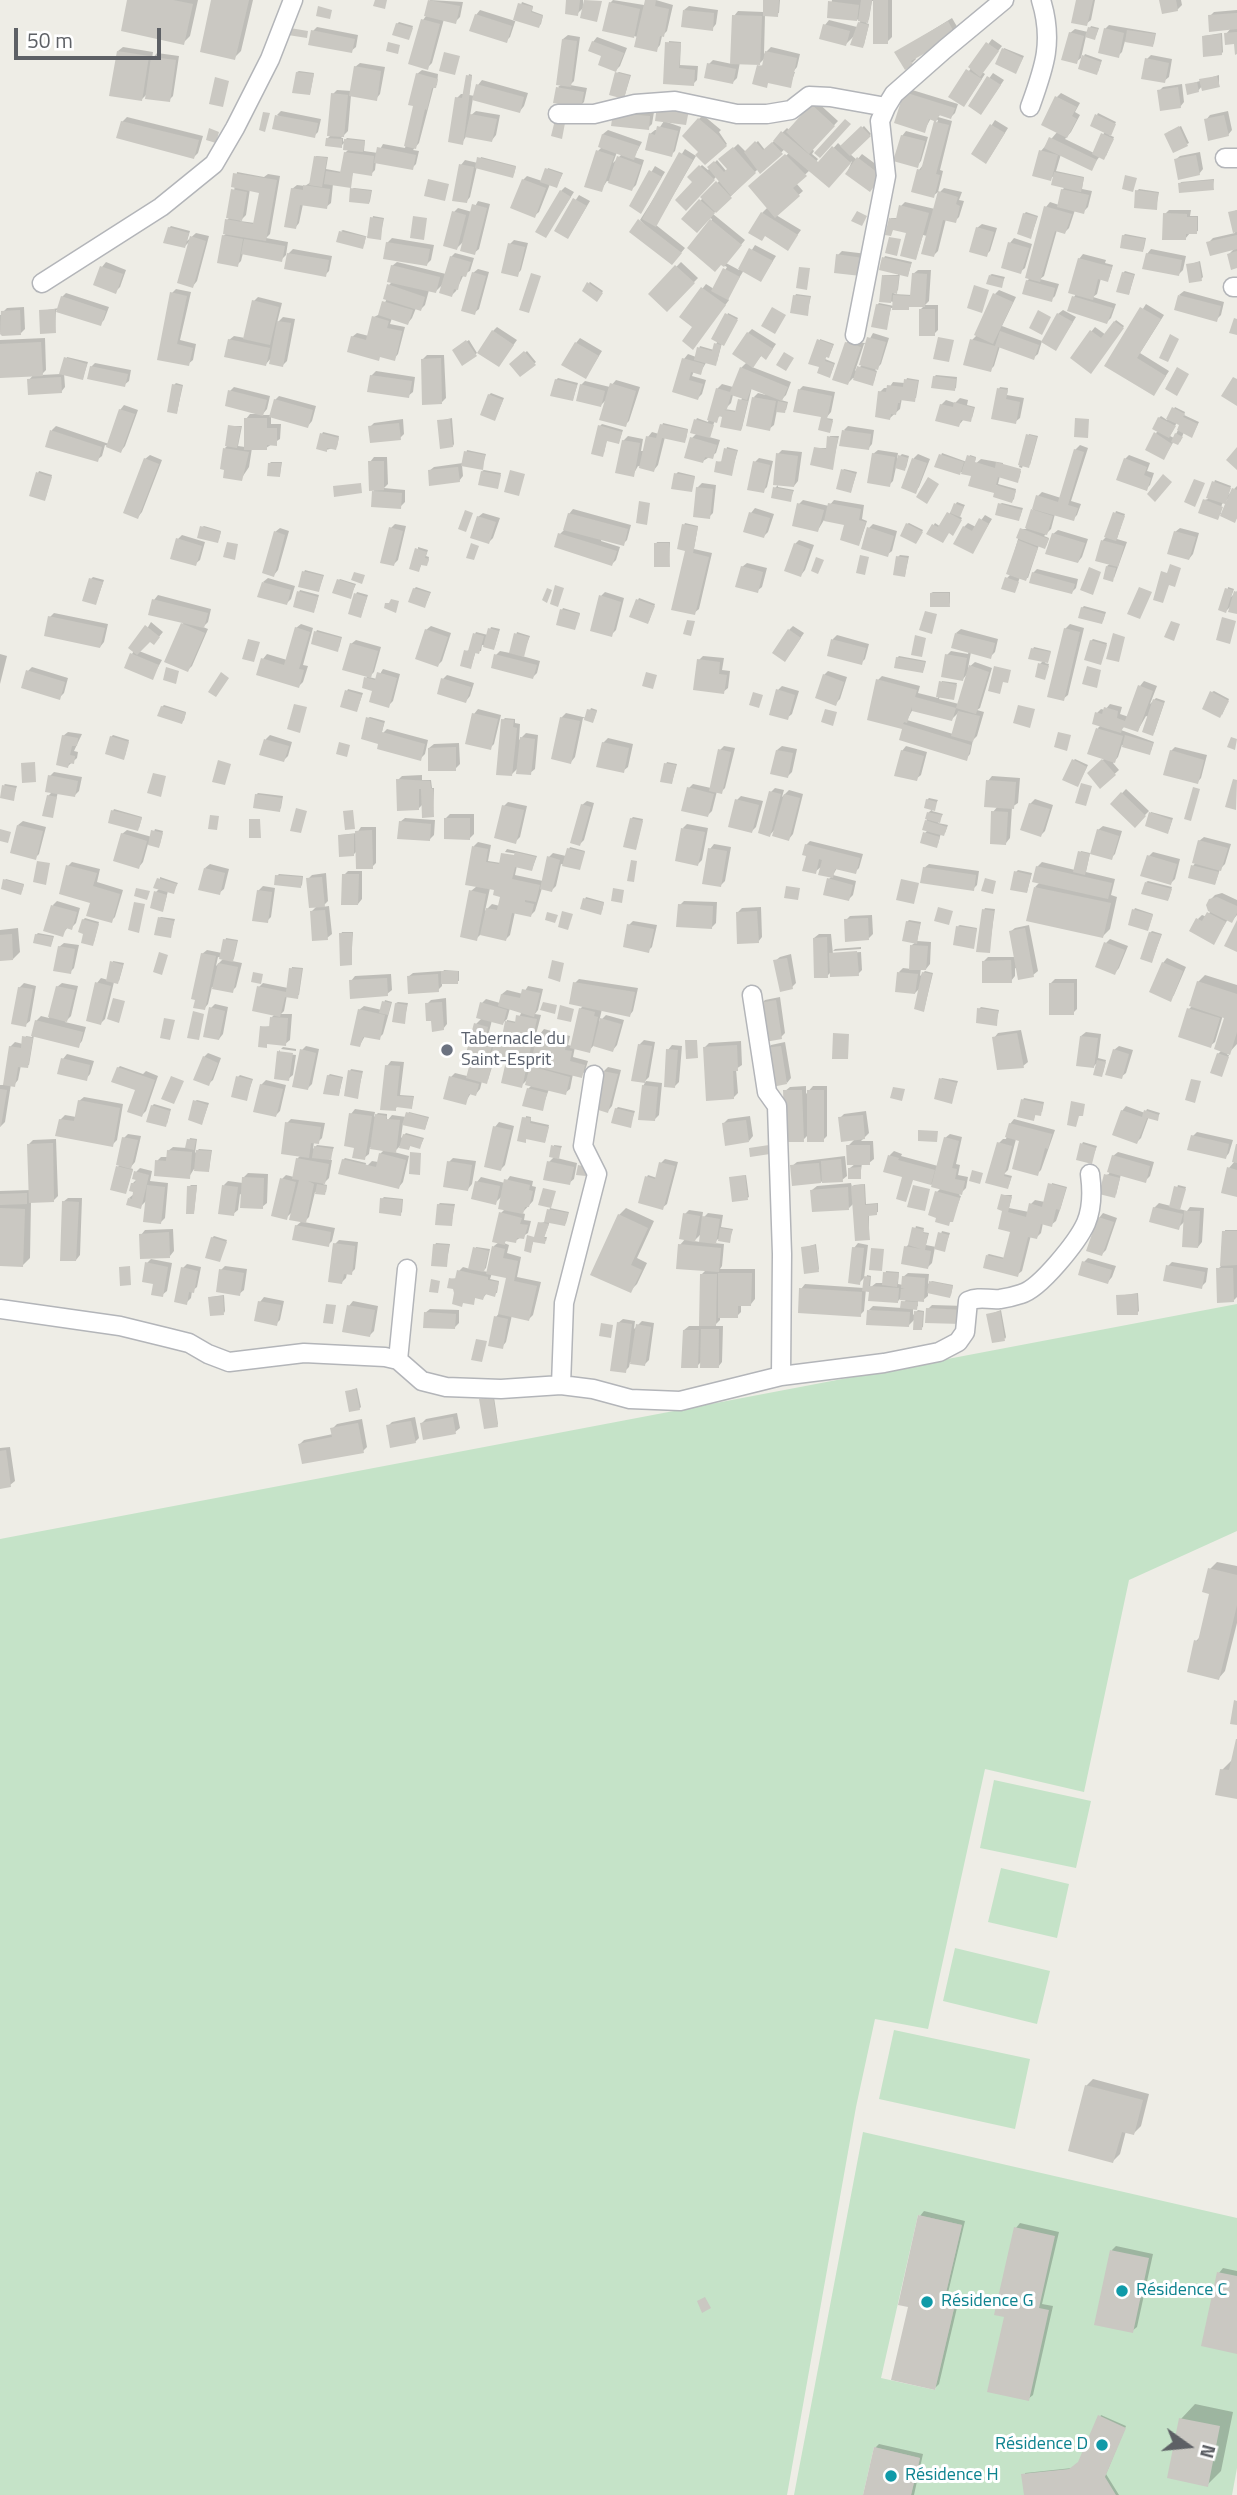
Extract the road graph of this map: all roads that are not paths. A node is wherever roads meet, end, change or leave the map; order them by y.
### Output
1 (293, 0) edge
2 (1004, 0) edge
3 (1041, 0) edge
4 (886, 107) junction
5 (1030, 107) dead end
6 (558, 114) dead end
7 (42, 283) dead end
8 (855, 335) dead end
9 (752, 995) dead end
10 (594, 1075) dead end
11 (1090, 1174) dead end
12 (407, 1269) dead end
13 (0, 1309) edge
14 (398, 1360) junction
15 (781, 1376) junction
16 (561, 1385) junction

1 - 7 street
2 - 4 street
3 - 5 street
4 - 6 street
4 - 8 street
9 - 15 street
10 - 16 street
11 - 15 street
12 - 14 street
13 - 14 street
14 - 16 street
15 - 16 street

